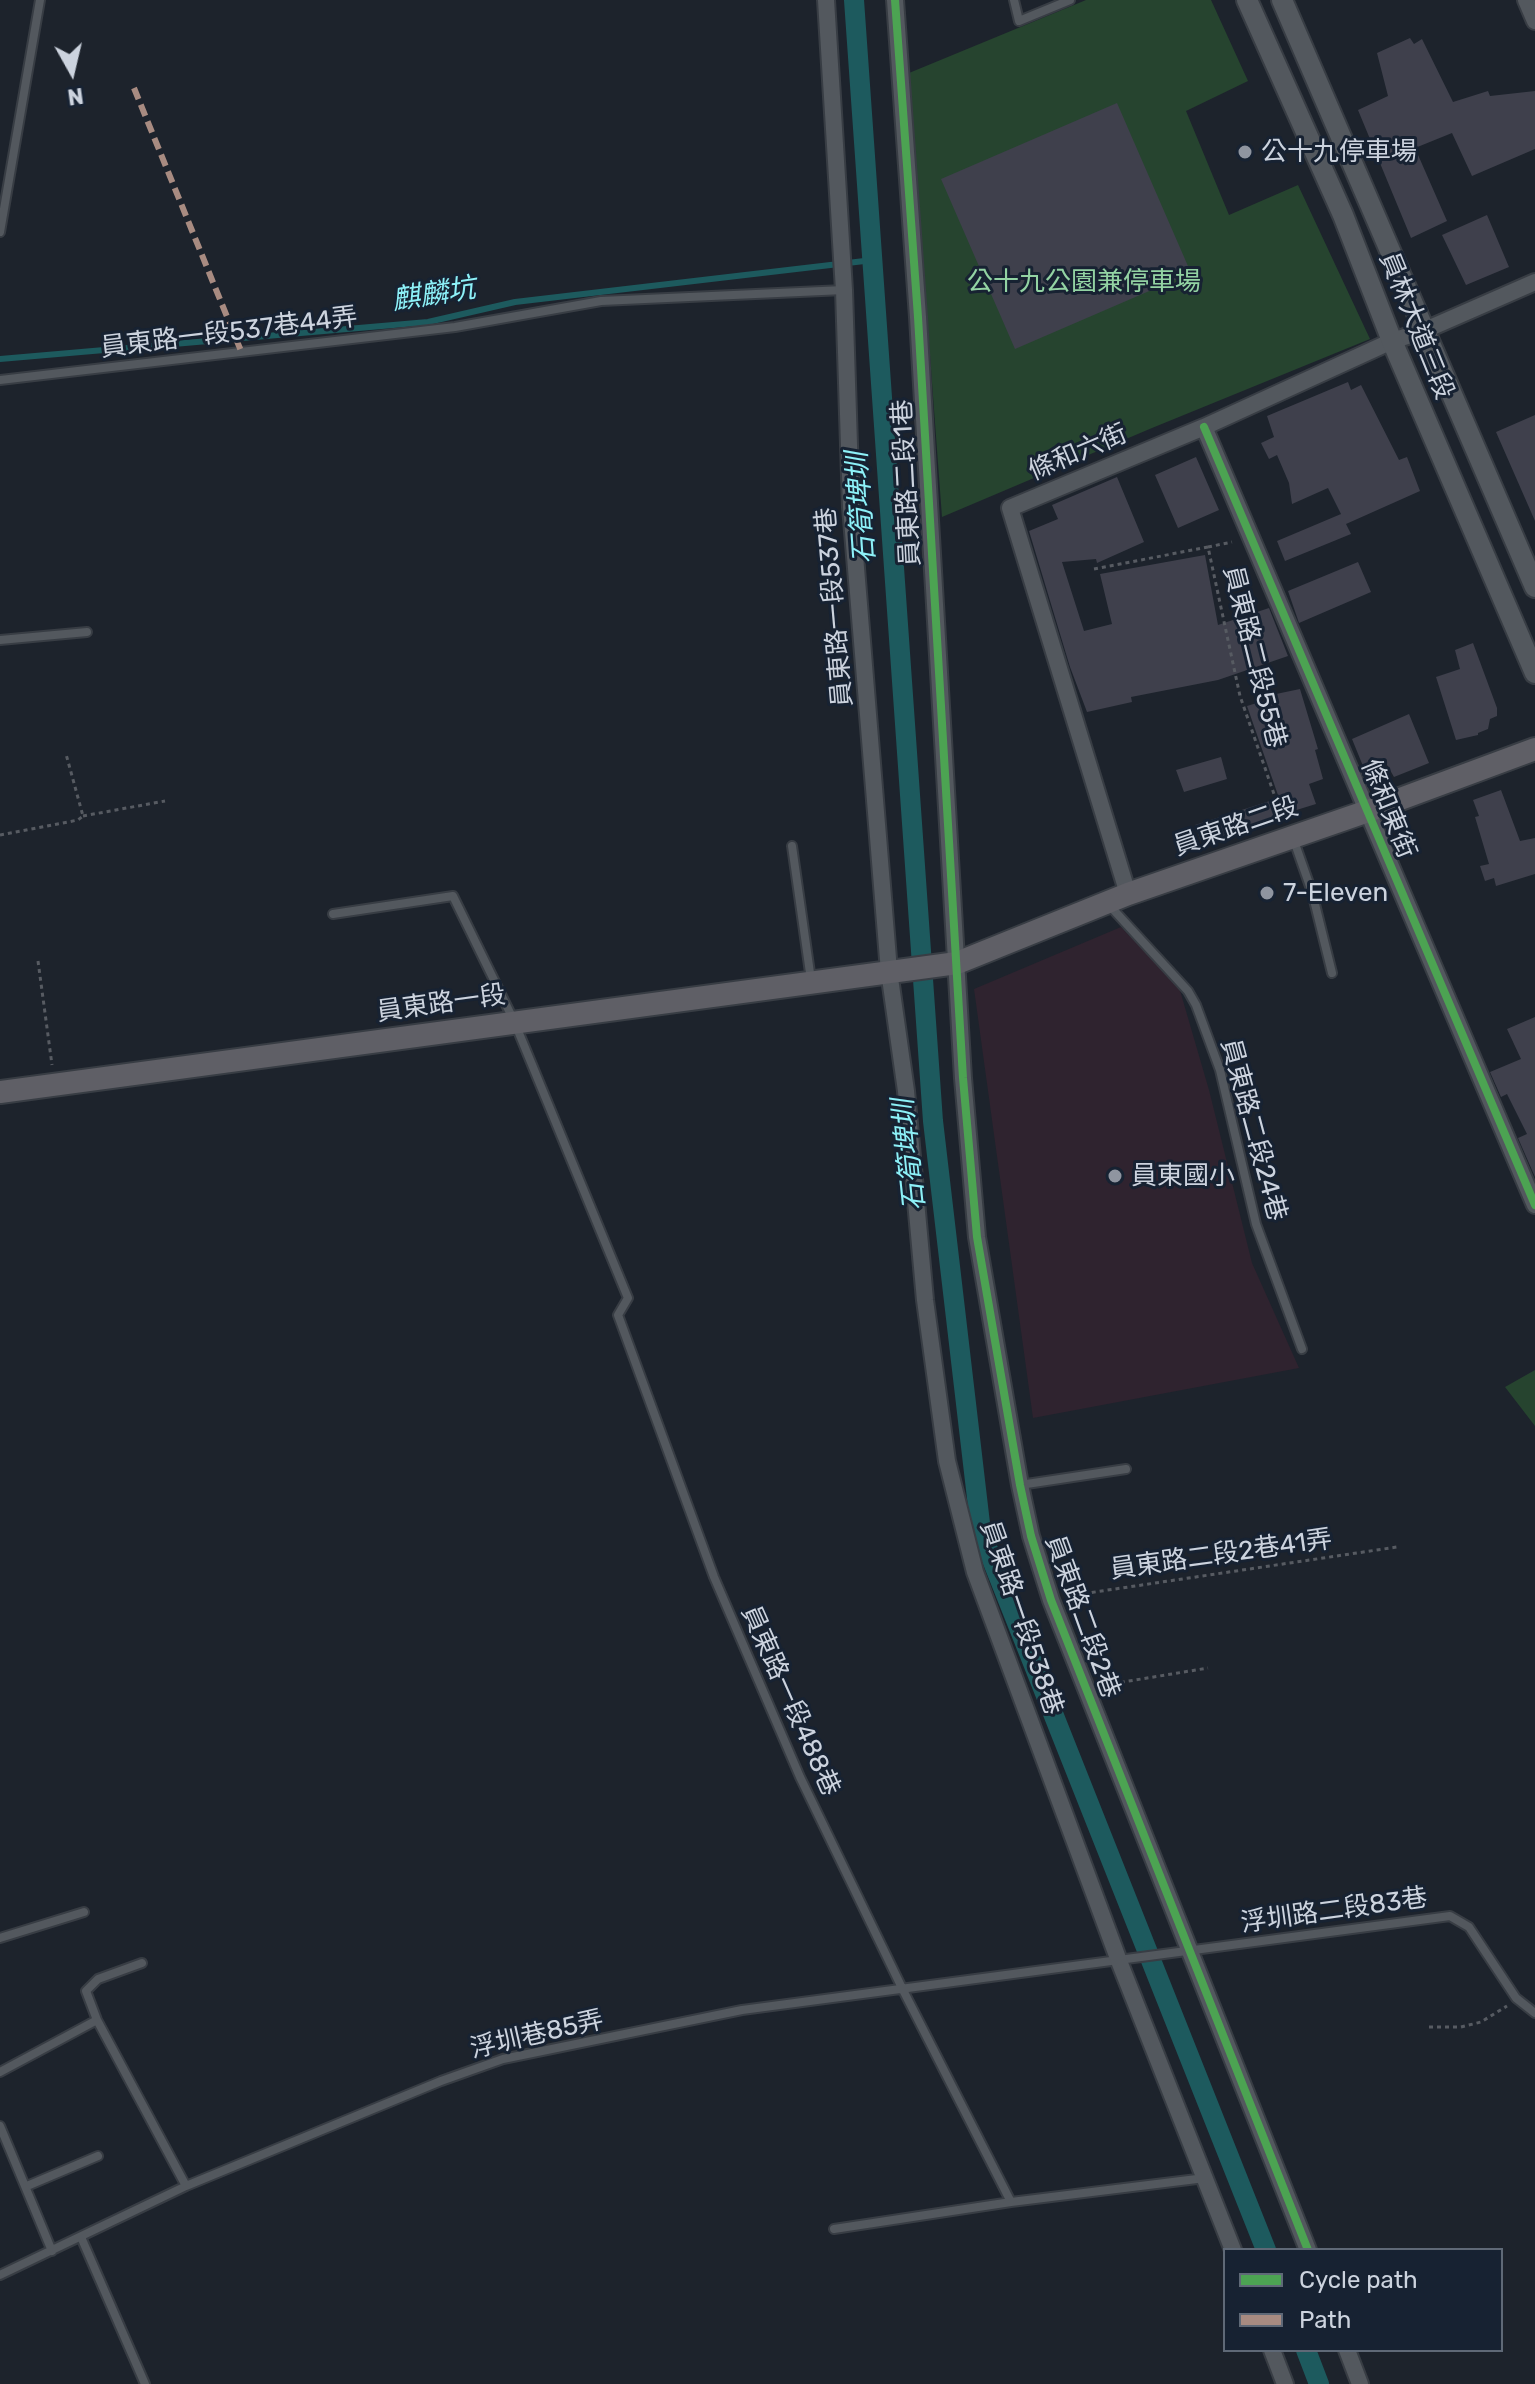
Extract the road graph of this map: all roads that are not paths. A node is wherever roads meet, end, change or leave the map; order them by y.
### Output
1 (40, 0) edge
2 (826, 0) edge
3 (895, 0) edge
4 (1014, 0) edge
5 (1070, 0) edge
6 (1247, 0) edge
7 (1282, 0) edge
8 (1526, 0) edge
9 (1535, 21) edge
10 (0, 232) edge
11 (1535, 282) edge
12 (844, 290) junction
13 (1423, 331) junction
14 (1392, 341) junction
15 (0, 380) edge
16 (1204, 427) junction
17 (1535, 587) edge
18 (87, 632) dead end
19 (0, 640) edge
20 (1535, 673) edge
21 (1535, 749) edge
22 (1368, 811) junction
23 (1293, 837) junction
24 (792, 846) dead end
25 (1128, 894) junction
26 (1107, 902) junction
27 (333, 914) dead end
28 (957, 963) junction
29 (889, 971) junction
30 (1332, 973) dead end
31 (811, 981) junction
32 (514, 1021) junction
33 (0, 1092) edge
34 (1535, 1205) edge
35 (1302, 1349) dead end
36 (1126, 1469) dead end
37 (1020, 1485) junction
38 (84, 1912) dead end
39 (0, 1938) edge
40 (1189, 1951) junction
41 (1119, 1961) junction
42 (142, 1963) dead end
43 (903, 1990) junction
44 (1535, 2013) edge
45 (97, 2020) junction
46 (0, 2072) edge
47 (0, 2126) edge
48 (98, 2156) dead end
49 (1205, 2178) junction
50 (27, 2186) junction
51 (186, 2186) junction
52 (1011, 2202) junction
53 (834, 2229) dead end
54 (81, 2237) junction
55 (1232, 2248) edge
56 (1307, 2248) edge
57 (52, 2251) junction
58 (0, 2275) edge
59 (1273, 2352) edge
60 (1348, 2352) edge
61 (145, 2384) edge
62 (1285, 2384) edge
63 (1360, 2384) edge

1 - 10 lane
2 - 12 street, 員東路一段537巷
3 - 28 street, 員東路二段1巷
4 - 5 lane
6 - 14 street, 員林大道三段
7 - 13 street, 員林大道三段
8 - 9 street
11 - 13 street, 條和六街
12 - 15 lane, 員東路一段537巷44弄
12 - 29 street, 員東路一段537巷
13 - 14 street, 條和六街
13 - 17 street, 員林大道三段
14 - 16 street, 條和六街
14 - 20 street, 員林大道三段
16 - 22 street, 條和東街
16 - 25 street, 條和六街
18 - 19 lane
21 - 22 main road, 員東路二段
22 - 23 main road, 員東路二段
22 - 34 street, 條和東街
23 - 25 main road, 員東路二段
23 - 30 lane
24 - 31 lane
25 - 26 main road, 員東路二段
26 - 28 main road, 員東路二段
26 - 35 lane, 員東路二段24巷
27 - 32 lane
28 - 29 main road, 員東路二段
28 - 37 street, 員東路二段2巷
29 - 31 main road, 員東路一段
29 - 41 street, 員東路一段538巷
31 - 32 main road, 員東路一段
32 - 33 main road, 員東路一段
32 - 43 lane, 員東路一段488巷
36 - 37 lane
37 - 40 street, 員東路二段2巷
38 - 39 lane
40 - 41 lane, 浮圳路二段83巷
40 - 44 lane, 浮圳路二段83巷
40 - 56 street, 員東路二段2巷
41 - 43 lane, 浮圳巷85弄
41 - 49 street, 員東路一段538巷
42 - 45 lane
43 - 51 lane, 浮圳巷85弄
43 - 52 lane, 員東路一段488巷
45 - 46 lane
45 - 51 lane
47 - 50 lane
48 - 50 lane
49 - 52 lane
49 - 55 street, 員東路一段538巷
50 - 57 lane
51 - 54 lane, 浮圳巷85弄
52 - 53 lane
54 - 57 lane, 浮圳巷85弄
54 - 61 lane
57 - 58 lane, 浮圳巷85弄
59 - 62 street
60 - 63 street

